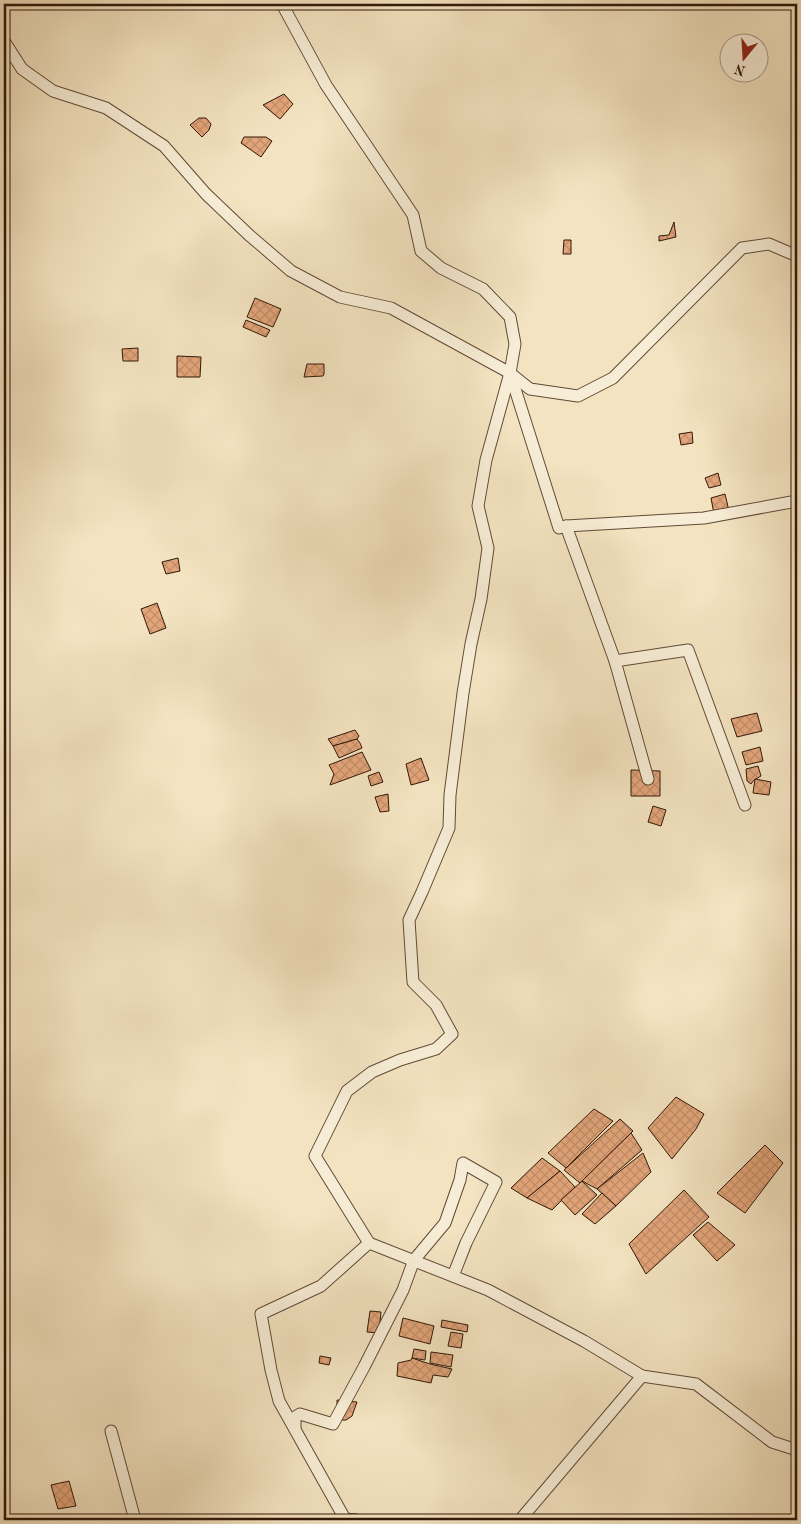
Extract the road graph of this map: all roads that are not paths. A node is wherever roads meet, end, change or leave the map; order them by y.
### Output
1 (282, 4) edge
2 (4, 41) edge
3 (797, 256) edge
4 (510, 373) junction
5 (797, 501) edge
6 (566, 526) junction
7 (615, 661) junction
8 (648, 778) dead end
9 (745, 805) dead end
10 (369, 1243) junction
11 (414, 1260) junction
12 (453, 1276) junction
13 (642, 1376) junction
14 (296, 1429) junction
15 (111, 1431) dead end
16 (797, 1450) edge
17 (135, 1520) edge
18 (342, 1520) edge
19 (357, 1520) edge
20 (520, 1520) edge

1 - 4 street
2 - 4 street
3 - 4 street
4 - 6 street
4 - 10 street
5 - 6 street
6 - 7 street
7 - 8 street
7 - 9 street
10 - 11 street
10 - 14 street
11 - 12 street
11 - 12 street
11 - 14 street
12 - 13 street
13 - 16 street
13 - 20 street
14 - 18 street
15 - 17 street
18 - 19 street

